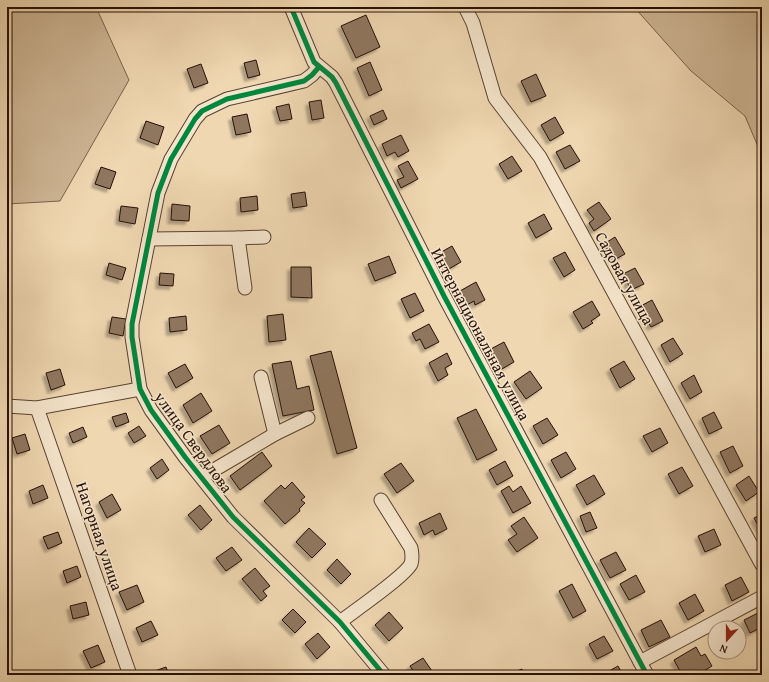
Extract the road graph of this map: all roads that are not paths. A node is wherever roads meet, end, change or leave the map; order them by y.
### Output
1 (291, 7) edge
2 (465, 7) edge
3 (319, 67) junction
4 (264, 237) dead end
5 (238, 238) junction
6 (149, 239) junction
7 (245, 288) dead end
8 (261, 377) dead end
9 (140, 389) junction
10 (7, 406) edge
11 (37, 408) junction
12 (308, 418) dead end
13 (275, 434) junction
14 (202, 477) junction
15 (381, 500) dead end
16 (762, 565) edge
17 (762, 597) edge
18 (340, 622) junction
19 (640, 662) junction
20 (130, 675) edge
21 (384, 675) edge
22 (647, 675) edge

1 - 3 street, Интернациональная улица
2 - 16 street, Садовая улица
3 - 6 street, улица Свердлова
3 - 19 street, Интернациональная улица
4 - 5 street
5 - 6 street
5 - 7 street
6 - 9 street, улица Свердлова
8 - 13 street
9 - 11 street
9 - 14 street, улица Свердлова
10 - 11 street
11 - 20 street, Нагорная улица
12 - 13 street
13 - 14 street
14 - 18 street, улица Свердлова
15 - 18 street
17 - 19 street
18 - 21 street, улица Свердлова
19 - 22 street, Интернациональная улица

